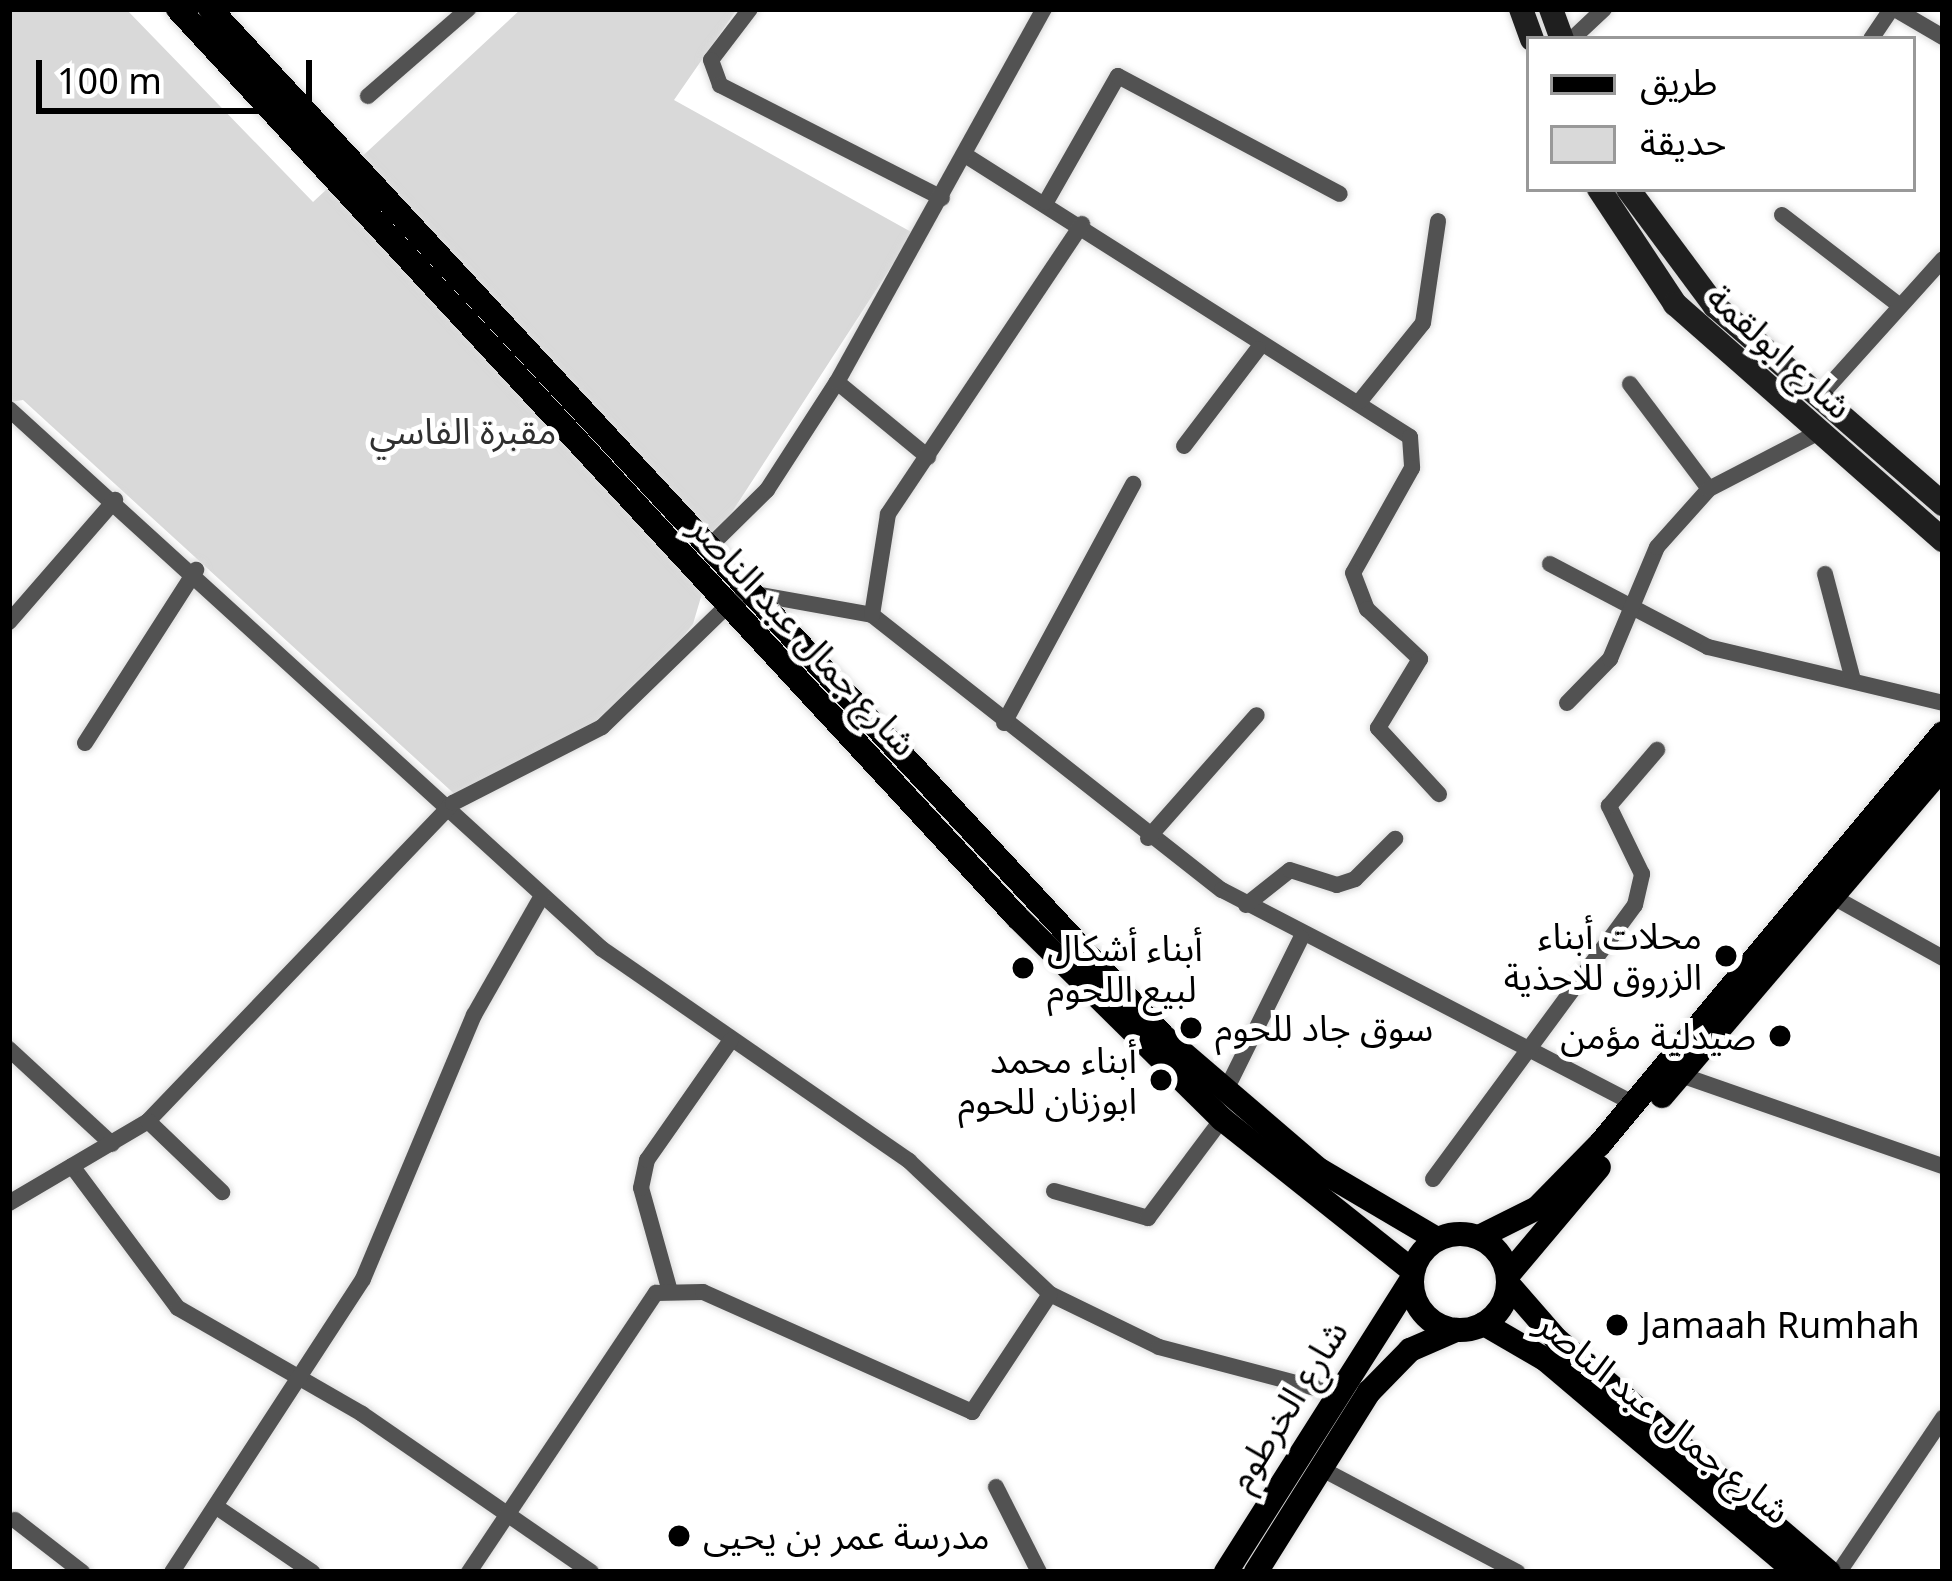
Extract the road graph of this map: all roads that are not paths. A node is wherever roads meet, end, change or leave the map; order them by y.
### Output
1 (178, 9) edge
2 (210, 9) edge
3 (467, 9) edge
4 (750, 9) edge
5 (1044, 9) edge
6 (1604, 9) edge
7 (1893, 9) edge
8 (1575, 36) edge
9 (1873, 36) edge
10 (1943, 37) edge
11 (368, 96) dead end
12 (965, 155) junction
13 (1601, 192) edge
14 (1630, 192) edge
15 (1340, 194) dead end
16 (942, 198) junction
17 (1046, 202) junction
18 (1782, 215) dead end
19 (1438, 221) dead end
20 (1082, 224) junction
21 (1943, 259) edge
22 (1895, 302) junction
23 (1258, 349) junction
24 (837, 382) junction
25 (1630, 385) dead end
26 (1817, 399) junction
27 (1360, 401) junction
28 (9, 409) edge
29 (1815, 434) junction
30 (1184, 446) dead end
31 (928, 457) junction
32 (1132, 484) dead end
33 (1709, 489) junction
34 (115, 500) junction
35 (1943, 504) edge
36 (1943, 540) edge
37 (708, 548) junction
38 (1550, 564) dead end
39 (196, 570) junction
40 (1825, 574) dead end
41 (750, 593) junction
42 (728, 606) junction
43 (1624, 608) junction
44 (872, 614) junction
45 (9, 622) edge
46 (1852, 676) junction
47 (1567, 703) dead end
48 (1943, 704) edge
49 (1257, 715) dead end
50 (1004, 723) junction
51 (1943, 734) edge
52 (85, 742) dead end
53 (1657, 750) dead end
54 (1943, 767) edge
55 (1439, 794) dead end
56 (453, 803) junction
57 (1148, 838) junction
58 (1395, 838) dead end
59 (542, 896) junction
60 (1834, 897) junction
61 (1246, 905) junction
62 (1301, 938) junction
63 (1943, 958) edge
64 (731, 1040) junction
65 (1523, 1046) junction
66 (9, 1049) edge
67 (1681, 1075) junction
68 (1226, 1092) junction
69 (1634, 1104) junction
70 (1222, 1119) junction
71 (148, 1121) junction
72 (112, 1144) junction
73 (72, 1166) junction
74 (1943, 1166) edge
75 (1433, 1179) dead end
76 (1054, 1191) dead end
77 (222, 1192) dead end
78 (9, 1203) edge
79 (1479, 1237) junction
80 (1437, 1239) junction
81 (1413, 1275) junction
82 (1508, 1279) junction
83 (669, 1288) junction
84 (1050, 1294) junction
85 (1484, 1324) junction
86 (1456, 1330) junction
87 (301, 1388) junction
88 (1334, 1393) junction
89 (1943, 1418) edge
90 (1320, 1468) junction
91 (997, 1487) dead end
92 (218, 1508) junction
93 (513, 1515) junction
94 (15, 1520) dead end
95 (82, 1572) edge
96 (172, 1572) edge
97 (312, 1572) edge
98 (469, 1572) edge
99 (591, 1572) edge
100 (1040, 1572) edge
101 (1226, 1572) edge
102 (1256, 1572) edge
103 (1517, 1572) edge
104 (1796, 1572) edge
105 (1829, 1572) edge
106 (1839, 1572) edge

1 - 42 main road, شارع جمال عبد الناصر
2 - 37 main road, شارع جمال عبد الناصر
3 - 11 street
4 - 16 street
5 - 12 street
6 - 8 street
7 - 9 street
7 - 10 street
12 - 16 street
12 - 17 street
13 - 29 street, شارع ابولقمة
14 - 26 street, شارع ابولقمة
15 - 17 street
16 - 24 street
17 - 20 street
18 - 22 street
19 - 27 street
20 - 23 street
20 - 31 street
21 - 22 street
22 - 26 street
23 - 27 street
23 - 30 street
24 - 31 street
24 - 37 street
25 - 33 street
26 - 35 street, شارع ابولقمة
27 - 55 street
28 - 34 street
29 - 33 street
29 - 36 street, شارع ابولقمة
31 - 44 street
32 - 50 street
33 - 43 street
34 - 39 street
34 - 45 street
37 - 41 main road, شارع جمال عبد الناصر
38 - 43 street
39 - 52 street
39 - 56 street
40 - 46 street
41 - 42 street
41 - 44 street
41 - 68 main road, شارع جمال عبد الناصر
42 - 56 street
42 - 70 main road, شارع جمال عبد الناصر
43 - 46 street
43 - 47 street
44 - 50 street
46 - 48 street
49 - 57 street
50 - 57 street
51 - 69 main road
53 - 65 street
54 - 60 main road
56 - 59 street
56 - 71 street
57 - 61 street
58 - 61 street
59 - 64 street
59 - 87 street
60 - 63 street
60 - 67 main road
61 - 62 street
62 - 65 street
62 - 68 street
64 - 83 street
64 - 84 street
65 - 69 street
65 - 75 street
66 - 72 street
67 - 74 street
67 - 82 main road
68 - 80 main road, شارع جمال عبد الناصر
69 - 79 main road
70 - 76 street
70 - 81 main road, شارع جمال عبد الناصر
71 - 72 street
71 - 77 street
72 - 73 street
73 - 78 street
73 - 87 street
79 - 80 main road
79 - 82 main road
80 - 81 main road
81 - 86 main road
81 - 88 main road, شارع الخرطوم
82 - 85 main road
82 - 105 main road, شارع جمال عبد الناصر
83 - 84 street
83 - 93 street
84 - 88 street
85 - 86 main road
85 - 104 main road, شارع جمال عبد الناصر
86 - 90 main road, شارع الخرطوم
87 - 92 street
87 - 93 street
88 - 101 main road, شارع الخرطوم
89 - 106 street
90 - 102 main road, شارع الخرطوم
90 - 103 street
91 - 100 street
92 - 96 street
92 - 97 street
93 - 98 street
93 - 99 street
94 - 95 street

